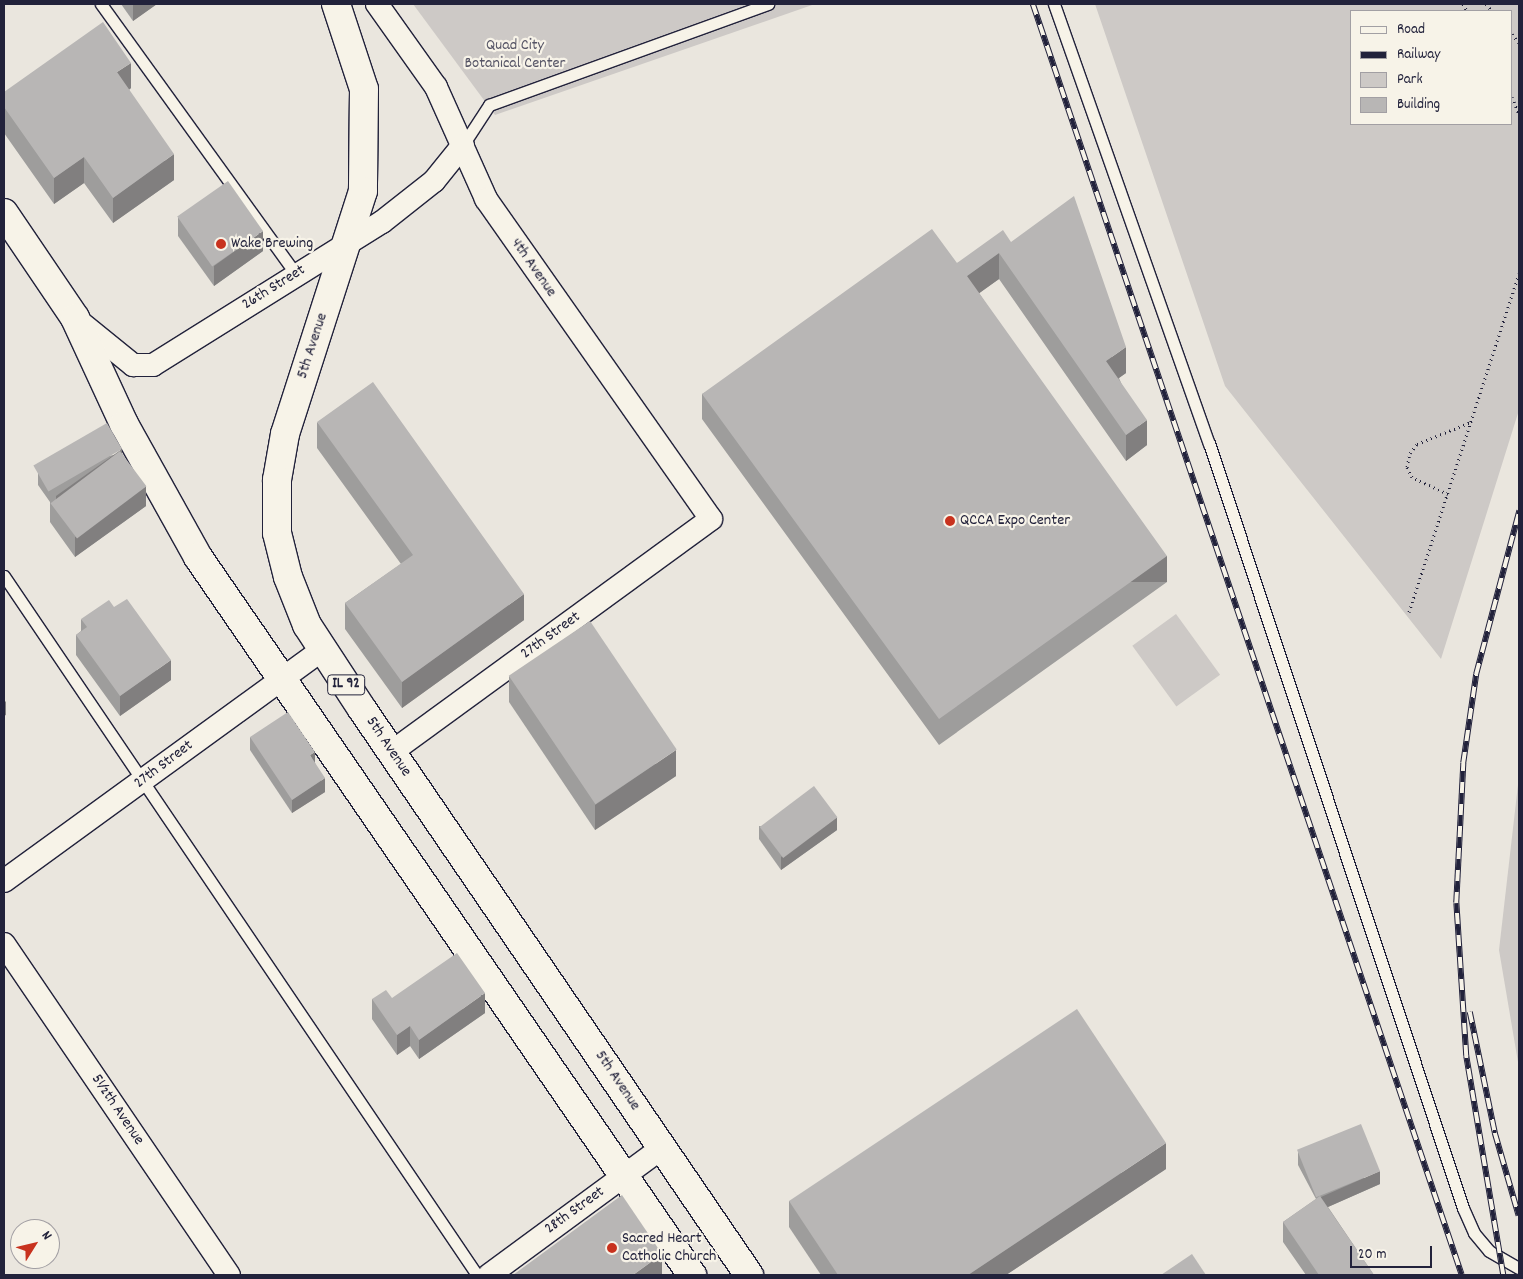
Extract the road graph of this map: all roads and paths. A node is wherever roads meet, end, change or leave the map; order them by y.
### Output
1 (101, 4) edge
2 (336, 4) edge
3 (376, 4) edge
4 (768, 4) edge
5 (1054, 4) edge
6 (1513, 99) edge
7 (1519, 114) edge
8 (463, 145) junction
9 (7, 226) edge
10 (344, 247) junction
11 (1519, 273) edge
12 (296, 274) junction
13 (75, 318) junction
14 (1472, 422) junction
15 (1448, 494) junction
16 (711, 519) joint
17 (4, 576) edge
18 (1410, 612) dead end
19 (323, 649) junction
20 (280, 679) junction
21 (391, 752) junction
22 (144, 780) junction
23 (4, 881) edge
24 (4, 944) edge
25 (662, 1148) junction
26 (624, 1175) junction
27 (1519, 1268) edge
28 (229, 1275) edge
29 (477, 1275) edge
30 (489, 1275) edge
31 (692, 1275) edge
32 (749, 1275) edge

1 - 12 lane
2 - 10 main road, 5th Avenue / IL 92
3 - 8 street, 4th Avenue
4 - 8 lane
5 - 27 lane
6 - 7 path
8 - 10 street, 26th Street
8 - 16 street, 4th Avenue
9 - 13 main road
10 - 12 street, 26th Street
10 - 19 main road, 5th Avenue / IL 92
11 - 14 path
12 - 13 street, 26th Street
13 - 20 main road
14 - 15 path
14 - 15 path
15 - 18 path
16 - 21 street, 27th Street
17 - 22 lane
19 - 20 street, 27th Street
19 - 21 main road, 5th Avenue / IL 92
20 - 22 street, 27th Street
20 - 26 main road
21 - 25 main road, 5th Avenue / IL 92
22 - 23 street, 27th Street
22 - 29 lane
24 - 28 street, 5½th Avenue
25 - 26 street, 28th Street
25 - 32 main road, 5th Avenue / IL 92
26 - 30 street, 28th Street
26 - 31 main road

